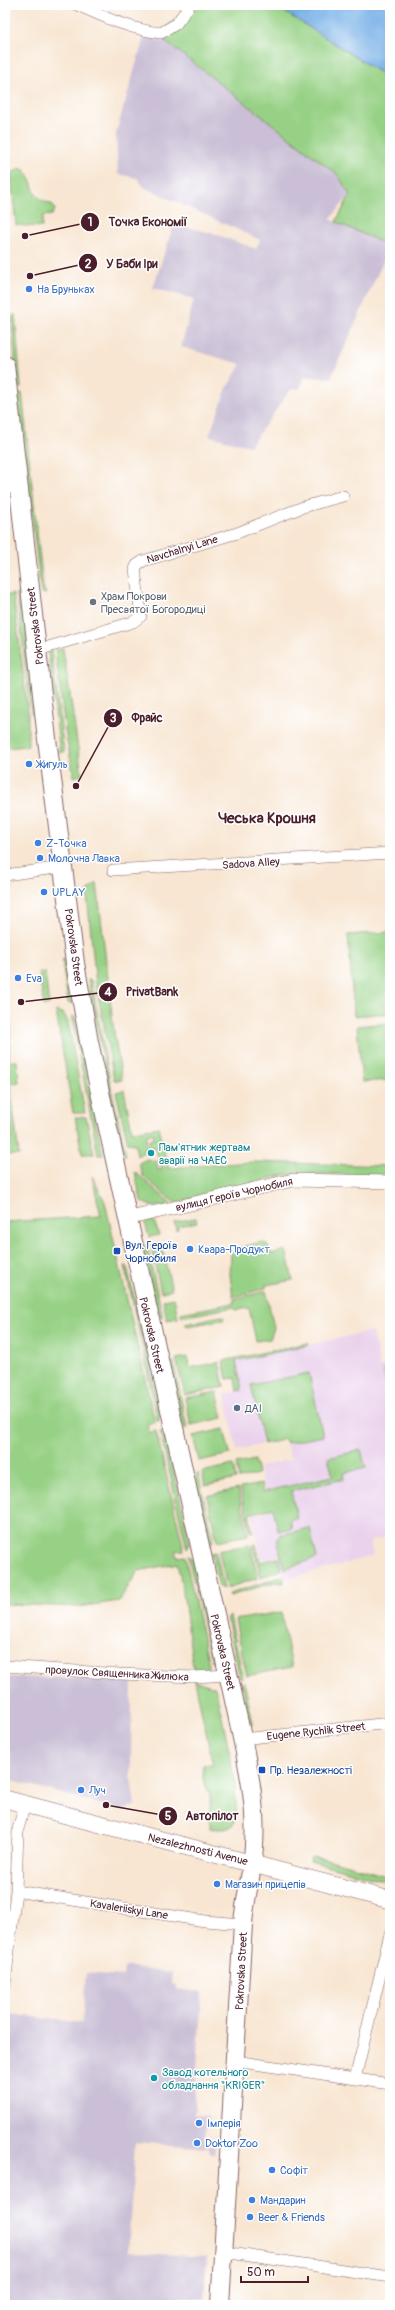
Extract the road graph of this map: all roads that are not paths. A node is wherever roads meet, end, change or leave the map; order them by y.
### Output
1 (78, 5) edge
2 (190, 5) edge
3 (5, 365) edge
4 (12, 487) edge
5 (343, 496) dead end
6 (45, 648) junction
7 (390, 853) edge
8 (63, 868) junction
9 (113, 870) dead end
10 (5, 875) edge
11 (390, 1182) edge
12 (126, 1218) junction
13 (5, 1666) edge
14 (228, 1675) junction
15 (390, 1723) edge
16 (242, 1738) junction
17 (5, 1799) edge
18 (25, 1804) junction
19 (252, 1863) junction
20 (16, 1891) junction
21 (390, 1900) edge
22 (243, 1924) junction
23 (390, 1934) edge
24 (388, 1950) edge
25 (5, 1984) edge
26 (235, 2061) junction
27 (355, 2079) junction
28 (390, 2084) edge
29 (224, 2252) junction
30 (390, 2277) edge
31 (220, 2305) edge

1 - 2 street
3 - 4 highway, Pokrovska Street
4 - 6 highway, Pokrovska Street
5 - 6 street, Navchalnyi Lane
6 - 8 highway, Pokrovska Street
7 - 9 street, Sadova Alley
8 - 10 street
8 - 12 highway, Pokrovska Street
11 - 12 street, вулиця Героїв Чорнобиля
12 - 14 highway, Pokrovska Street
13 - 14 street, провулок Священника Жилюка
14 - 16 highway, Pokrovska Street
15 - 16 street, Eugene Rychlik Street
16 - 19 highway, Pokrovska Street
17 - 18 main road, Nezalezhnosti Avenue
18 - 19 main road, Nezalezhnosti Avenue
18 - 20 street
19 - 21 main road, Nezalezhnosti Avenue
19 - 22 highway, Pokrovska Street
20 - 22 street, Kavaleriiskyi Lane
20 - 25 street
22 - 26 highway, Pokrovska Street
23 - 24 street
24 - 27 street
26 - 27 street
26 - 29 highway, Pokrovska Street
27 - 28 street
29 - 30 street
29 - 31 highway, Pokrovska Street

